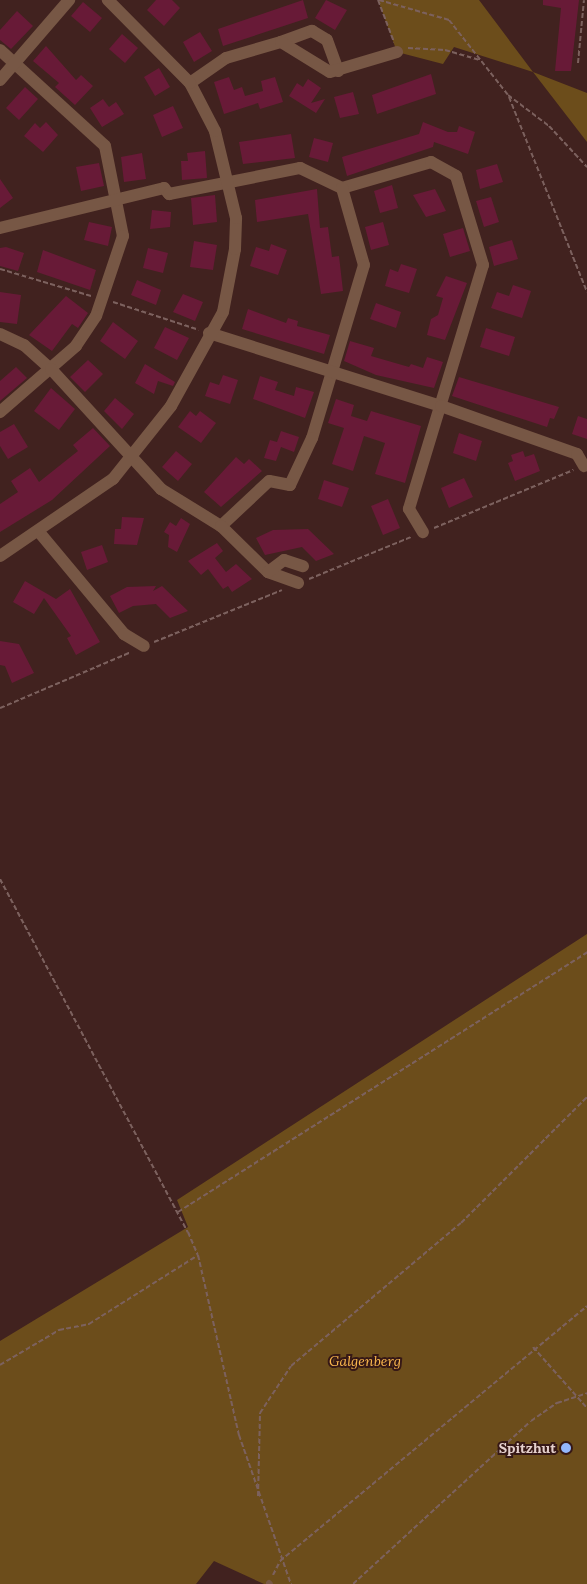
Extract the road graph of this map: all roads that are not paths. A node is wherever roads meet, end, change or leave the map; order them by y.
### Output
1 (68, 0) edge
2 (108, 0) edge
3 (282, 42) junction
4 (0, 50) edge
5 (397, 52) road end
6 (13, 65) junction
7 (338, 71) junction
8 (0, 80) edge
9 (190, 83) junction
10 (228, 184) junction
11 (342, 188) junction
12 (117, 199) junction
13 (0, 228) edge
14 (209, 333) junction
15 (0, 334) edge
16 (51, 369) junction
17 (331, 371) junction
18 (441, 406) junction
19 (0, 412) edge
20 (130, 459) junction
21 (584, 466) dead end
22 (221, 526) junction
23 (39, 532) junction
24 (423, 532) dead end
25 (0, 556) edge
26 (303, 566) dead end
27 (268, 572) junction
28 (298, 583) dead end
29 (144, 646) dead end

1 - 6 street
2 - 9 street
3 - 7 street
3 - 7 street
3 - 9 street
4 - 6 street
5 - 7 street
6 - 8 street
6 - 12 street
9 - 10 street
10 - 11 street
10 - 12 street
10 - 14 street
11 - 17 street
11 - 18 street
12 - 13 street
12 - 16 street
14 - 17 street
14 - 20 street
15 - 16 street
16 - 19 street
16 - 20 street
17 - 18 street
17 - 22 street
18 - 21 street
18 - 24 street
20 - 22 street
20 - 23 street
22 - 27 street
23 - 25 street
23 - 29 street
26 - 27 street
27 - 28 street

